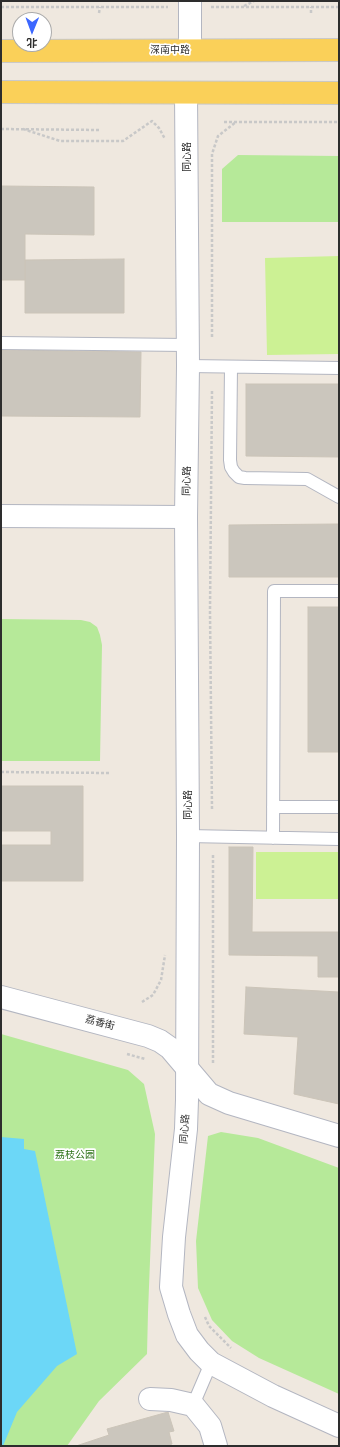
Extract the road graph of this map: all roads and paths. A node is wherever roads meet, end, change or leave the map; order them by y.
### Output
1 (190, 1) edge
2 (254, 1) edge
3 (100, 7) dead end
4 (242, 7) dead end
5 (311, 7) dead end
6 (99, 13) dead end
7 (311, 13) dead end
8 (190, 50) junction
9 (339, 50) edge
10 (1, 51) edge
11 (1, 92) edge
12 (186, 93) junction
13 (339, 93) edge
14 (152, 121) dead end
15 (224, 122) dead end
16 (236, 122) junction
17 (339, 122) edge
18 (1, 129) edge
19 (22, 129) junction
20 (99, 130) dead end
21 (212, 337) dead end
22 (1, 343) edge
23 (187, 345) junction
24 (188, 366) junction
25 (231, 367) junction
26 (339, 368) edge
27 (212, 390) dead end
28 (339, 497) edge
29 (1, 516) edge
30 (186, 517) junction
31 (339, 591) edge
32 (1, 772) edge
33 (109, 773) dead end
34 (274, 807) junction
35 (339, 807) edge
36 (212, 809) dead end
37 (188, 836) junction
38 (273, 838) junction
39 (339, 839) edge
40 (213, 855) dead end
41 (1, 997) edge
42 (124, 1053) dead end
43 (149, 1060) dead end
44 (187, 1069) junction
45 (213, 1069) dead end
46 (339, 1136) edge
47 (203, 1314) dead end
48 (232, 1350) dead end
49 (211, 1363) junction
50 (150, 1399) dead end
51 (193, 1405) junction
52 (339, 1426) edge
53 (216, 1446) edge

1 - 8 street
2 - 4 path
3 - 6 path
5 - 7 path
8 - 9 main road, 深南中路
8 - 10 main road, 深南中路
11 - 12 main road
12 - 13 main road
12 - 23 street, 同心路
14 - 19 path
15 - 16 path
16 - 17 path
16 - 21 path
18 - 19 path
19 - 20 path
22 - 23 lane
23 - 24 street, 同心路
24 - 25 lane
24 - 30 street, 同心路
25 - 26 lane
25 - 28 lane
27 - 36 path
29 - 30 street
30 - 37 street, 同心路
31 - 34 lane
32 - 33 path
34 - 35 lane
34 - 38 lane
37 - 38 lane
37 - 44 street, 同心路
38 - 39 lane
40 - 45 path
41 - 44 street, 荔香街
42 - 43 path
44 - 46 street, 荔香街
44 - 49 street, 同心路
47 - 48 path
49 - 51 lane
49 - 52 street, 同心路
50 - 51 street
51 - 53 street

